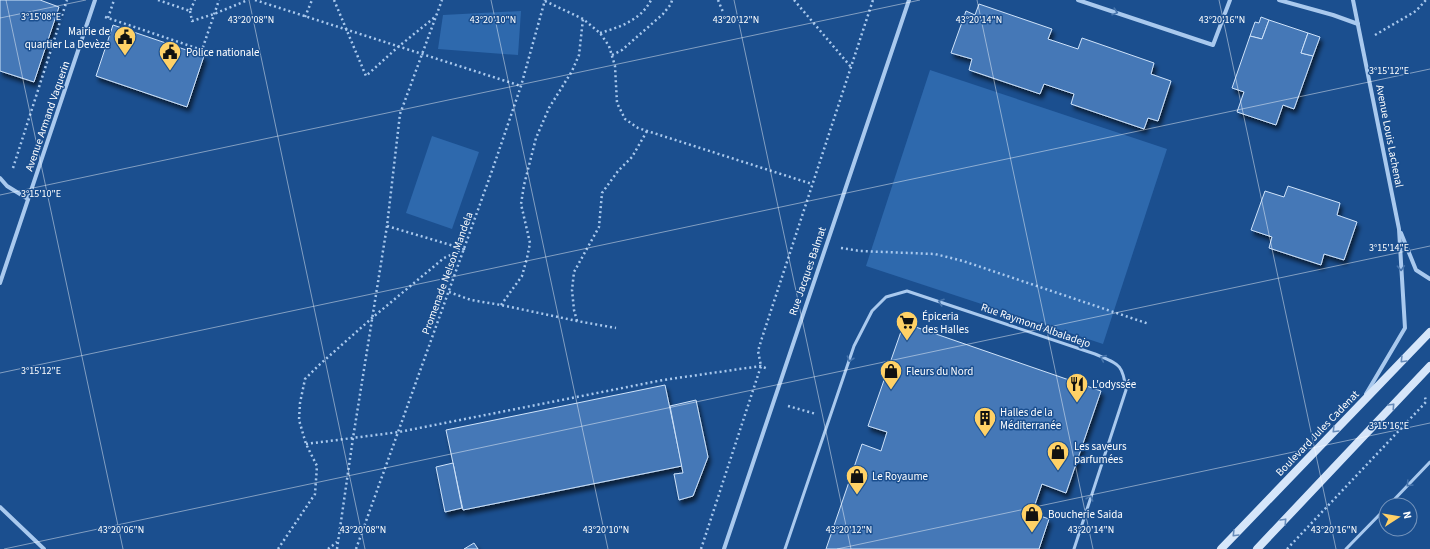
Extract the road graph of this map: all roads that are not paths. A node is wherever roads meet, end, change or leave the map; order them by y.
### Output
1 (95, 0) edge
2 (909, 0) edge
3 (1078, 0) edge
4 (1230, 0) edge
5 (1279, 0) edge
6 (1353, 0) edge
7 (1358, 24) junction
8 (0, 178) edge
9 (28, 199) junction
10 (1399, 229) junction
11 (1430, 280) edge
12 (0, 283) edge
13 (1430, 332) edge
14 (1430, 366) edge
15 (1362, 402) junction
16 (1430, 462) edge
17 (1397, 497) edge
18 (0, 507) edge
19 (1378, 516) edge
20 (44, 549) edge
21 (724, 549) edge
22 (785, 549) edge
23 (1074, 549) edge
24 (1221, 549) edge
25 (1257, 549) edge
26 (1346, 549) edge

1 - 9 street, Avenue Armand Vaquerin
2 - 21 street, Rue Jacques Balmat
3 -> 4 street
5 - 7 street
6 - 7 street, Avenue Louis Lachenal
7 - 10 street, Avenue Louis Lachenal
8 - 9 street
9 - 12 street, Avenue Armand Vaquerin
10 - 11 street, Avenue Louis Lachenal
10 -> 15 street, Avenue Louis Lachenal
13 -> 15 street, Boulevard Jules Cadenat
25 -> 14 street
15 -> 24 street, Boulevard Jules Cadenat
16 -> 17 lane
18 - 20 street
19 - 26 lane
23 -> 22 lane, Rue Raymond Albaladejo

